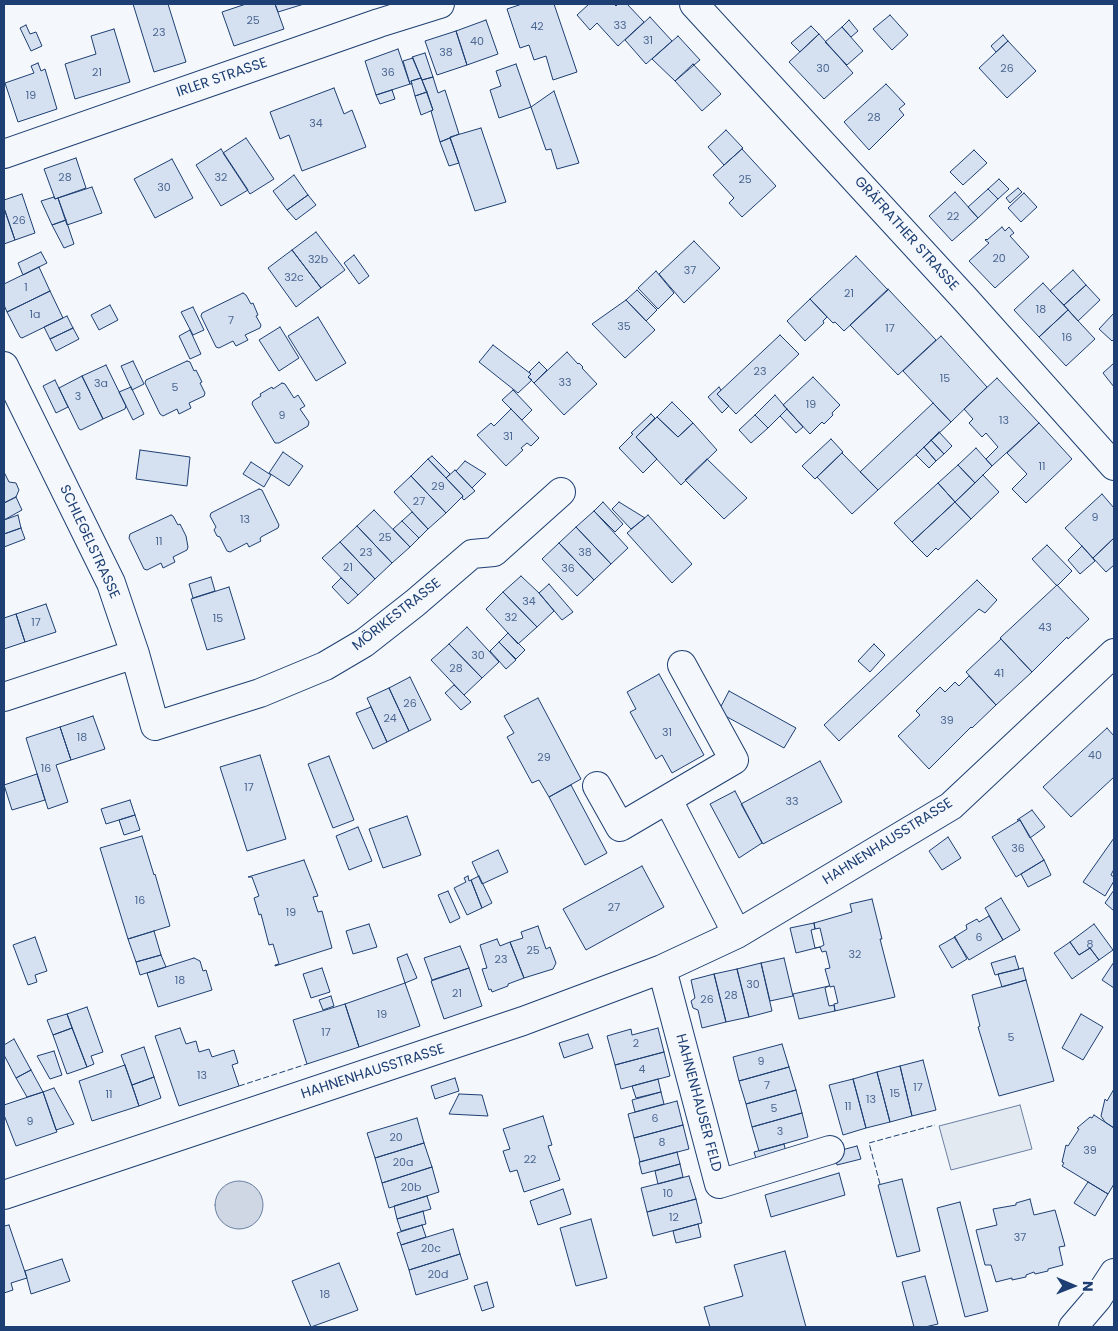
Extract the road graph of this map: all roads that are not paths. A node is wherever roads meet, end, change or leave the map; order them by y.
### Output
1 (440, 4) edge
2 (694, 4) edge
3 (4, 154) edge
4 (4, 366) edge
5 (1114, 466) edge
6 (561, 492) dead end
7 (135, 654) junction
8 (1114, 654) edge
9 (682, 665) dead end
10 (4, 696) edge
11 (155, 726) joint
12 (597, 786) dead end
13 (668, 800) junction
14 (738, 934) junction
15 (662, 969) junction
16 (830, 1150) dead end
17 (4, 1195) edge
18 (1114, 1273) edge
19 (1073, 1327) edge

1 - 3 street, IRLER STRASSE
2 - 5 street, GRÄFRATHER STRASSE
4 - 7 street, SCHLEGELSTRASSE
6 - 11 street, MÖRIKESTRASSE
7 - 10 street
7 - 11 street, SCHLEGELSTRASSE
8 - 14 street, HAHNENHAUSSTRASSE
9 - 13 street
12 - 13 street
13 - 14 street
14 - 15 street, HAHNENHAUSSTRASSE
15 - 16 street, HAHNENHAUSER FELD
15 - 17 street, HAHNENHAUSSTRASSE
18 - 19 street

